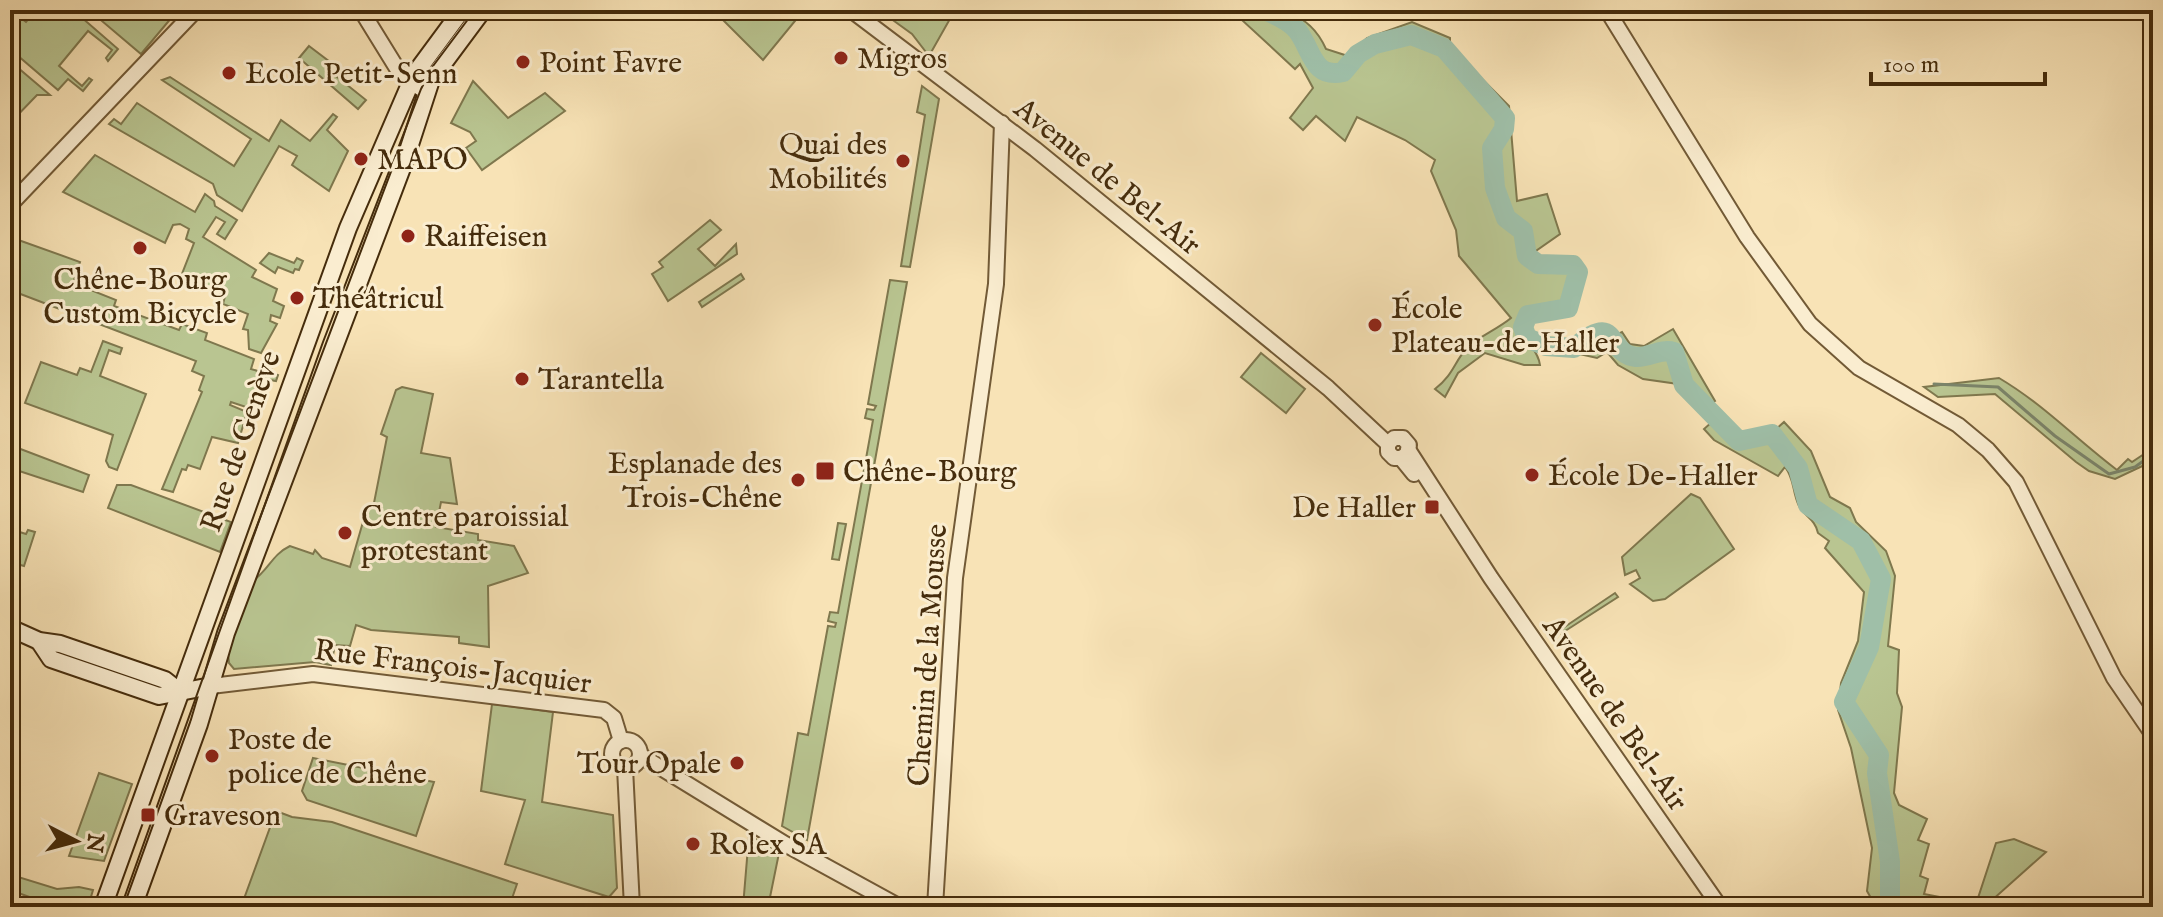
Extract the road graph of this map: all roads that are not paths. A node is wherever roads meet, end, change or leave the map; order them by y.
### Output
1 (196, 10) edge
2 (361, 10) edge
3 (462, 10) edge
4 (483, 10) edge
5 (851, 10) edge
6 (1607, 10) edge
7 (410, 83) junction
8 (426, 91) junction
9 (1002, 123) junction
10 (1019, 136) junction
11 (1002, 169) junction
12 (10, 205) edge
13 (10, 628) edge
14 (211, 686) junction
15 (179, 691) junction
16 (2153, 735) edge
17 (621, 741) junction
18 (640, 755) junction
19 (625, 768) junction
20 (103, 907) edge
21 (133, 907) edge
22 (632, 907) edge
23 (900, 907) edge
24 (935, 907) edge
25 (1720, 907) edge

1 - 12 street
2 - 7 street
3 - 7 main road, Rue de Genève
4 - 8 main road, Rue de Genève
5 - 9 street, Avenue de Bel-Air
6 - 16 street
7 - 8 street
7 - 15 main road, Rue de Genève
8 - 14 main road, Rue de Genève
9 - 10 street, Avenue de Bel-Air
9 - 11 street, Chemin de la Mousse
10 - 11 street, Chemin de la Mousse
10 - 25 street, Avenue de Bel-Air
11 - 24 street, Chemin de la Mousse
13 - 15 main road
14 - 15 main road
14 - 17 street, Rue François-Jacquier
14 - 21 main road, Rue de Genève
15 - 20 main road, Rue de Genève
17 - 18 street
17 - 19 street
18 - 19 street
18 - 23 street
19 - 22 street

